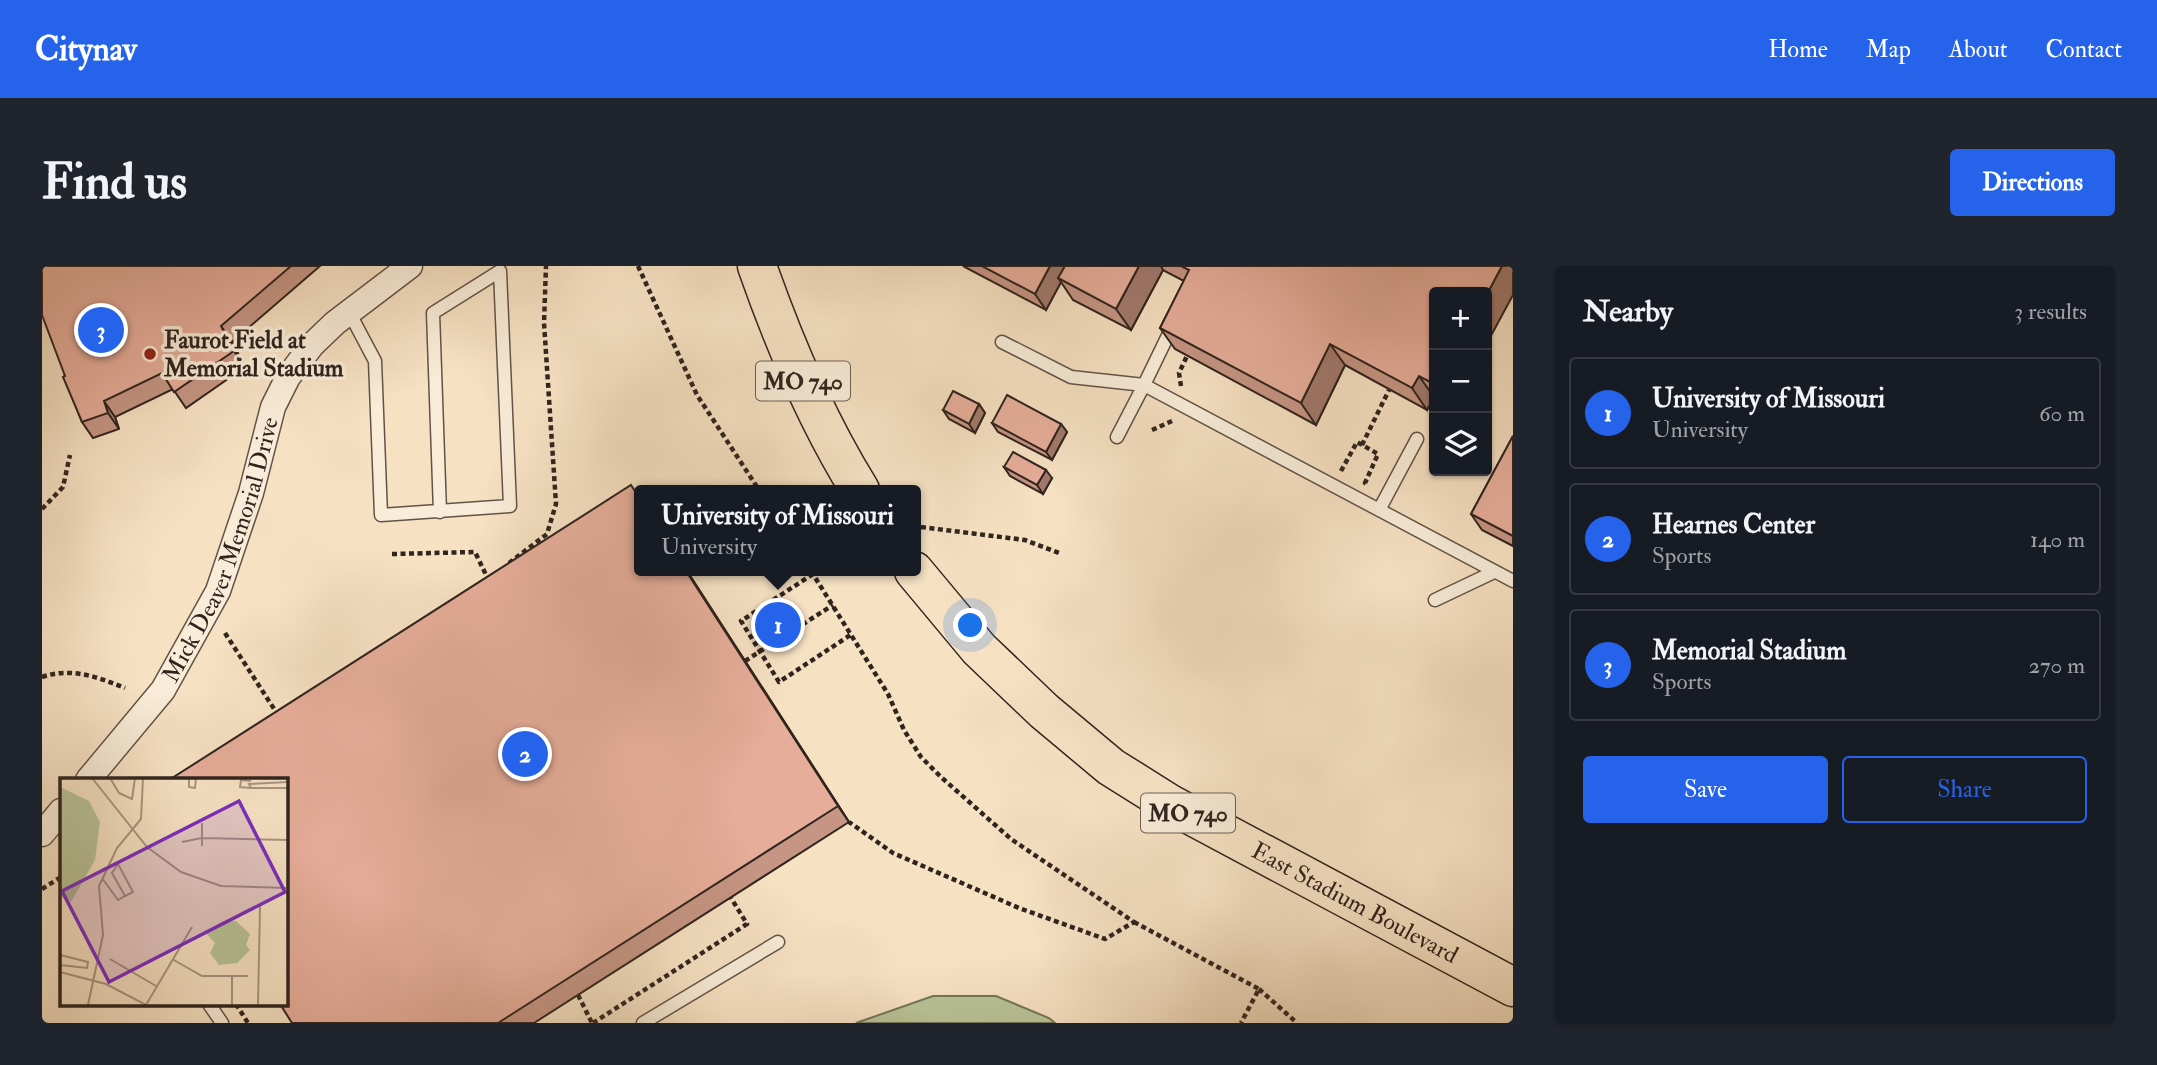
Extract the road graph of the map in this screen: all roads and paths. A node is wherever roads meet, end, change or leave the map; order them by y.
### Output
1 (410, 266) edge
2 (638, 266) edge
3 (757, 266) edge
4 (1180, 310) edge
5 (349, 312) junction
6 (1002, 342) dead end
7 (1187, 356) edge
8 (1144, 385) junction
9 (1389, 390) edge
10 (1193, 393) dead end
11 (1117, 437) dead end
12 (1417, 439) dead end
13 (1363, 445) junction
14 (70, 455) dead end
15 (1340, 474) dead end
16 (757, 485) edge
17 (857, 485) edge
18 (1387, 495) junction
19 (42, 509) edge
20 (1379, 510) junction
21 (440, 512) junction
22 (921, 527) dead end
23 (1059, 553) dead end
24 (1494, 572) junction
25 (806, 576) edge
26 (814, 576) edge
27 (919, 576) edge
28 (1511, 576) edge
29 (488, 579) edge
30 (490, 587) edge
31 (1435, 600) dead end
32 (832, 605) junction
33 (225, 633) dead end
34 (852, 634) junction
35 (760, 652) junction
36 (745, 661) edge
37 (42, 677) edge
38 (125, 688) dead end
39 (279, 717) edge
40 (90, 778) edge
41 (60, 812) edge
42 (849, 822) dead end
43 (42, 834) edge
44 (60, 878) edge
45 (42, 889) edge
46 (731, 898) dead end
47 (1134, 922) junction
48 (778, 942) dead end
49 (1513, 987) edge
50 (1259, 989) junction
51 (578, 995) edge
52 (210, 1006) edge
53 (237, 1006) edge
54 (222, 1023) edge
55 (248, 1023) edge
56 (592, 1023) edge
57 (643, 1023) edge
58 (1241, 1023) edge
59 (1297, 1023) edge

1 - 5 street, Mick Deaver Memorial Drive
2 - 16 path
3 - 17 main road, MO 740
4 - 8 lane
5 - 21 lane
5 - 40 street, Mick Deaver Memorial Drive
6 - 8 lane
7 - 10 path
8 - 11 lane
8 - 20 lane
9 - 13 path
12 - 18 lane
13 - 15 path
13 - 18 path
14 - 19 path
18 - 20 lane
20 - 24 lane
21 - 21 lane
22 - 23 path
24 - 28 lane
24 - 31 lane
25 - 35 path
26 - 32 path
27 - 49 main road, East Stadium Boulevard / MO 740
29 - 30 path
32 - 34 path
32 - 35 path
33 - 39 path
34 - 35 path
34 - 47 path
35 - 36 path
37 - 38 path
41 - 43 street
42 - 47 path
44 - 45 path
46 - 56 path
47 - 50 path
48 - 57 lane
50 - 58 path
50 - 59 path
51 - 56 path
52 - 54 lane
53 - 55 path

